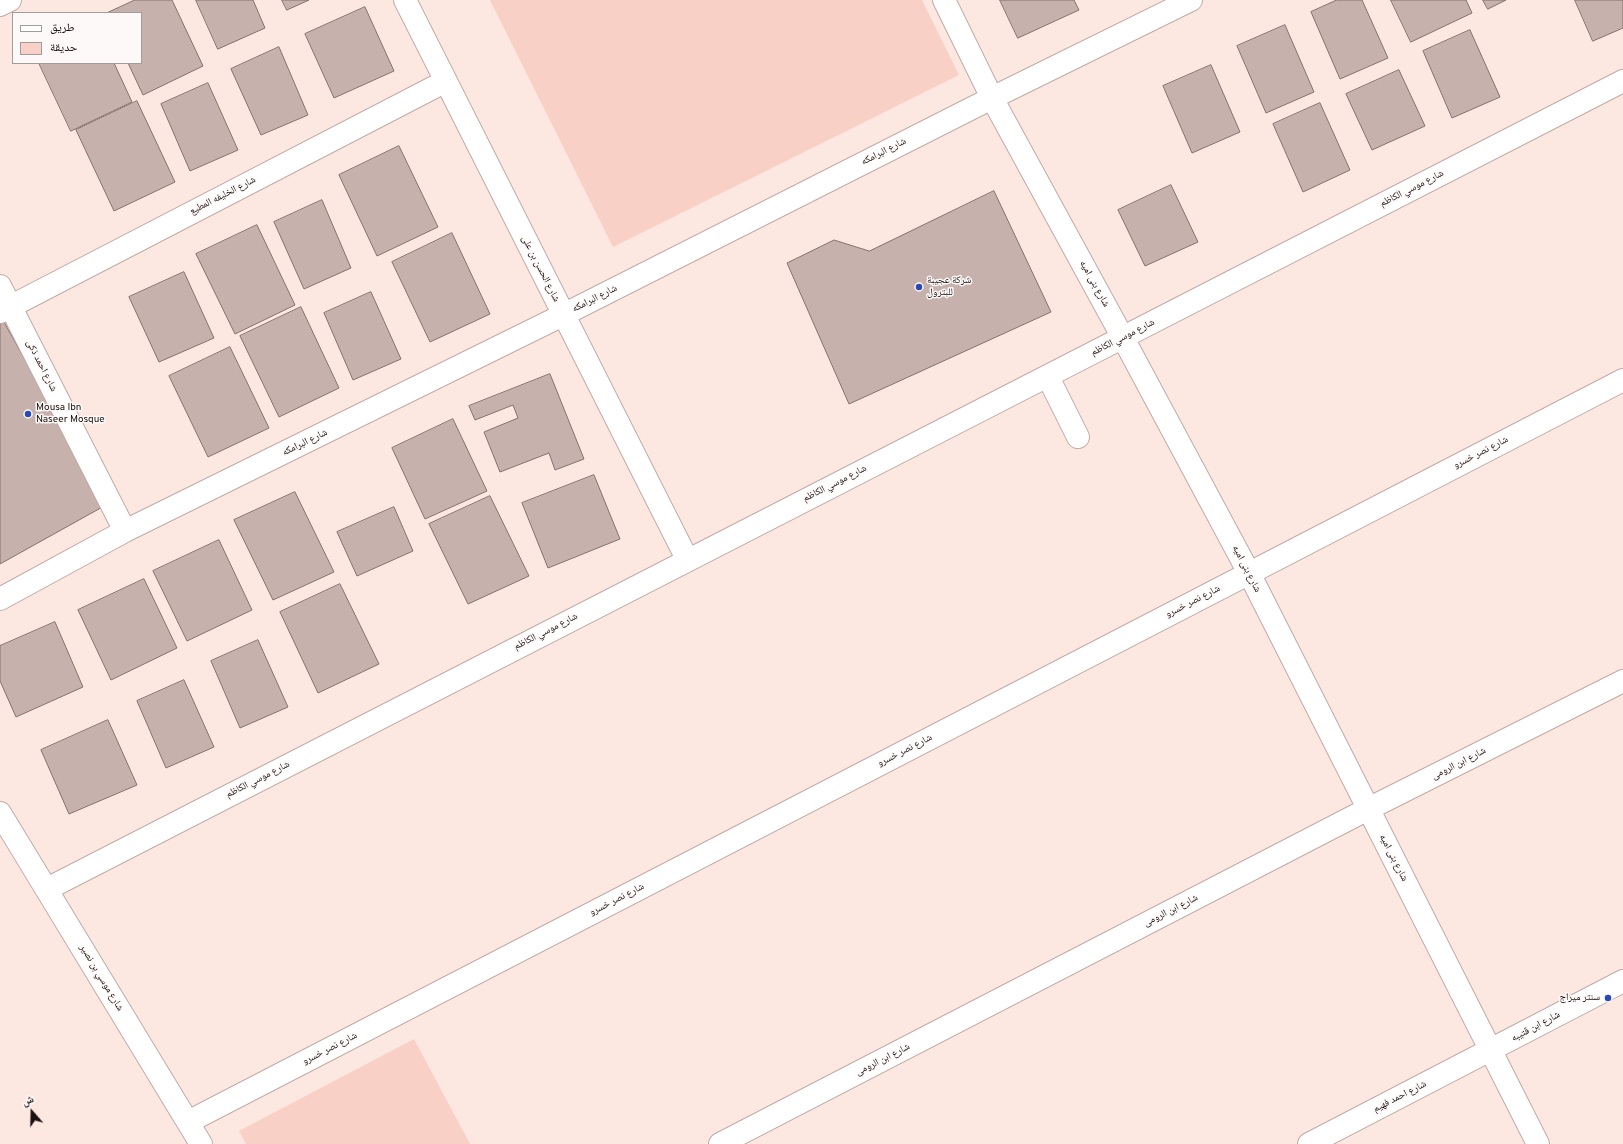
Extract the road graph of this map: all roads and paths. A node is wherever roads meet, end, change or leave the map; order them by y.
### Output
1 (10, 0) edge
2 (405, 0) edge
3 (944, 0) edge
4 (1191, 0) edge
5 (0, 5) edge
6 (446, 81) junction
7 (1623, 81) edge
8 (992, 98) junction
9 (0, 286) edge
10 (5, 309) edge
11 (563, 315) junction
12 (1123, 338) junction
13 (1048, 377) junction
14 (1623, 380) edge
15 (1078, 437) dead end
16 (125, 531) junction
17 (686, 559) junction
18 (1248, 573) junction
19 (0, 599) edge
20 (1623, 681) edge
21 (1368, 809) junction
22 (0, 813) edge
23 (47, 889) junction
24 (1623, 982) edge
25 (1491, 1051) junction
26 (188, 1122) junction
27 (201, 1144) edge
28 (720, 1144) edge
29 (1310, 1144) edge
30 (1538, 1144) edge

1 - 5 street
2 - 6 street, شارع الحسن بن على
3 - 8 street, شارع بنى اميه
4 - 8 street, شارع البرامكه
6 - 10 street, شارع الخليفه المطيع
6 - 11 street, شارع الحسن بن على
7 - 12 street, شارع موسي الكاظم
8 - 11 street, شارع البرامكه
8 - 12 street, شارع بنى اميه
9 - 10 street, شارع احمد ذكى
10 - 16 street, شارع احمد ذكى
11 - 16 street, شارع البرامكه
11 - 17 street, شارع الحسن بن على
12 - 13 street, شارع موسي الكاظم
12 - 18 street, شارع بنى اميه
13 - 15 street
13 - 17 street, شارع موسي الكاظم
14 - 18 street, شارع نصر خسرو
16 - 19 street, شارع البرامكه
17 - 23 street, شارع موسي الكاظم
18 - 21 street, شارع بنى اميه
18 - 26 street, شارع نصر خسرو
20 - 21 street, شارع ابن الرومى
21 - 25 street, شارع بنى اميه
21 - 28 street, شارع ابن الرومى
22 - 23 street, شارع موسي بن نصير
23 - 26 street, شارع موسي بن نصير
24 - 25 street, شارع ابن قتيبه
25 - 29 street, شارع احمد فهيم
25 - 30 street, شارع بنى اميه
26 - 27 street, شارع موسي بن نصير

